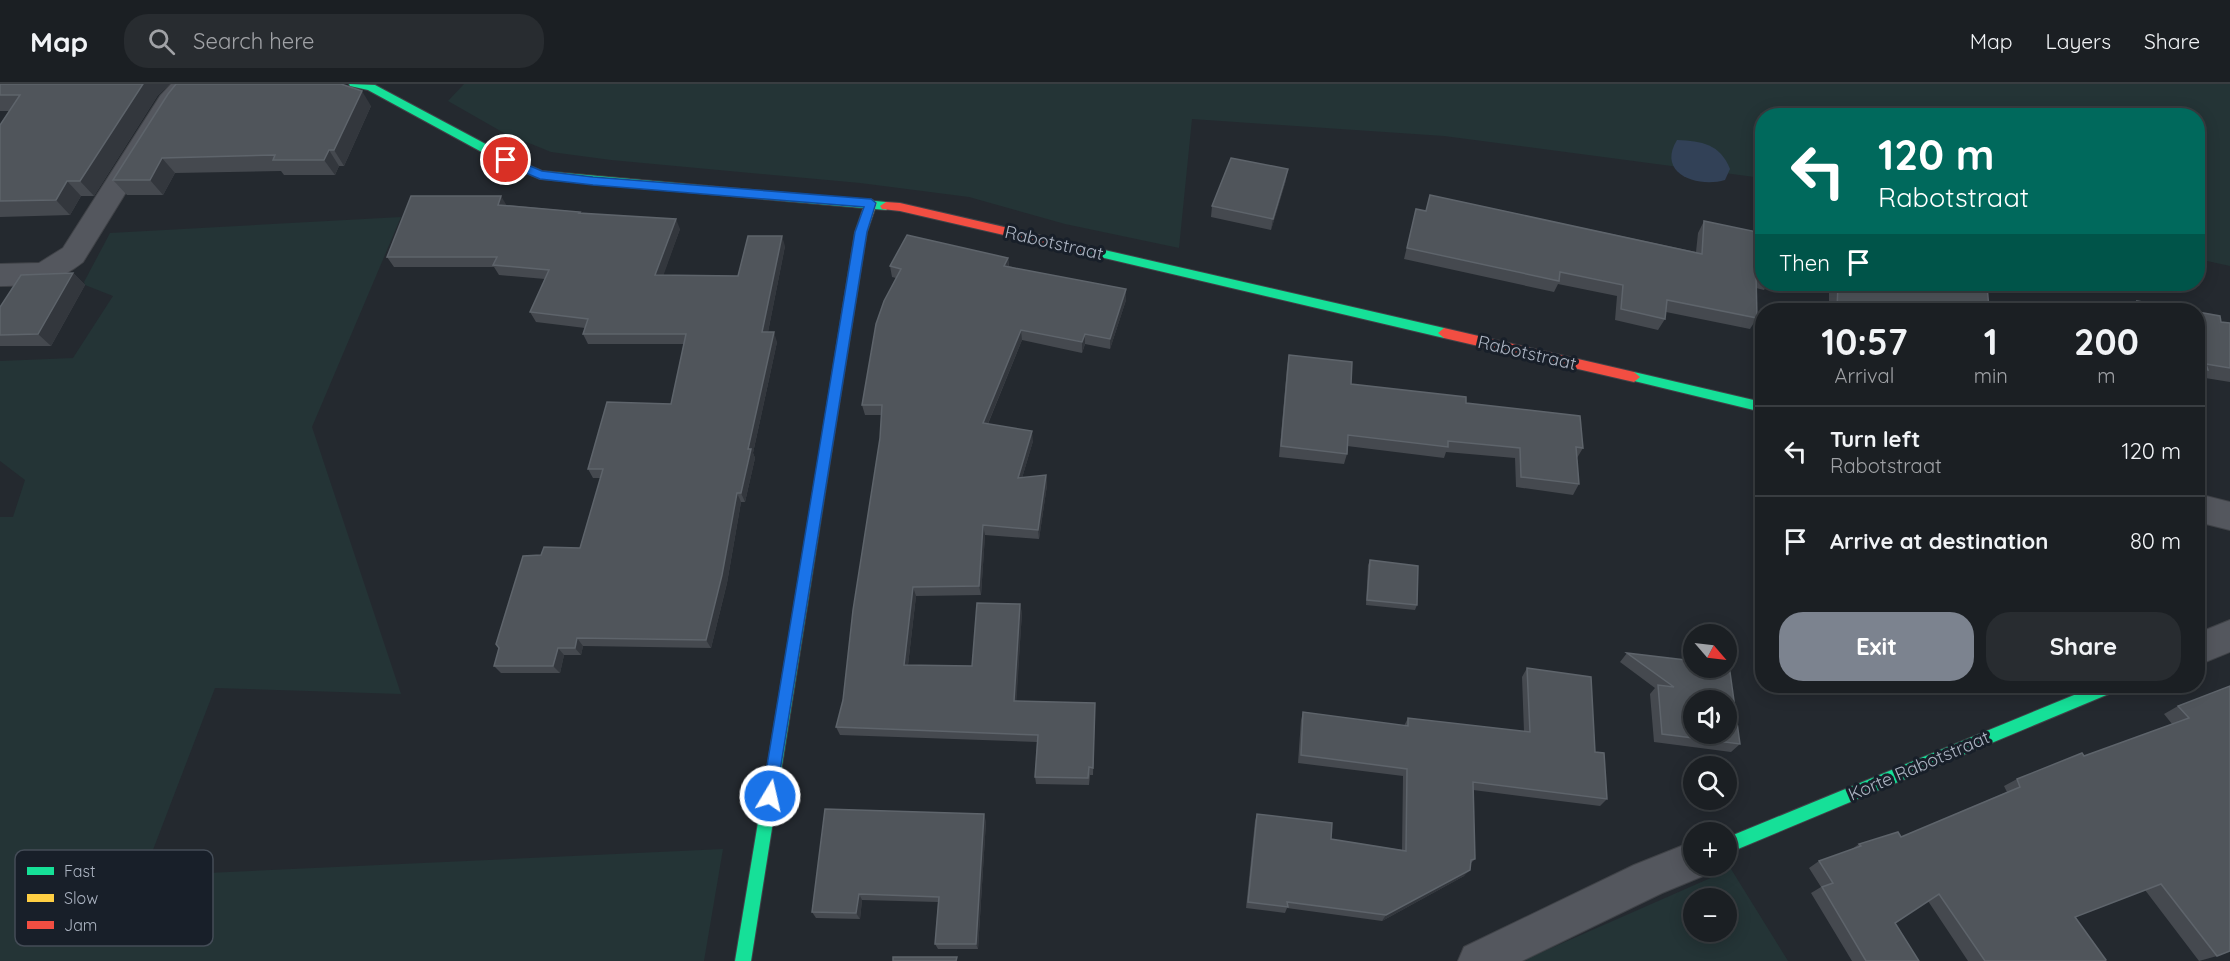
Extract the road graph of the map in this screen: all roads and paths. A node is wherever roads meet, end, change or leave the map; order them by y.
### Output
1 (185, 84) edge
2 (354, 84) edge
3 (871, 203) junction
4 (0, 275) edge
5 (1755, 406) edge
6 (2205, 510) edge
7 (2230, 516) edge
8 (2230, 636) edge
9 (2205, 646) edge
10 (2094, 693) edge
11 (1737, 841) edge
12 (1683, 865) edge
13 (743, 961) edge
14 (1478, 961) edge

1 - 4 street
2 - 3 street, Rabotstraat
3 - 5 street, Rabotstraat
3 - 13 street
6 - 7 street
8 - 9 street
10 - 11 street, Korte Rabotstraat
12 - 14 street

